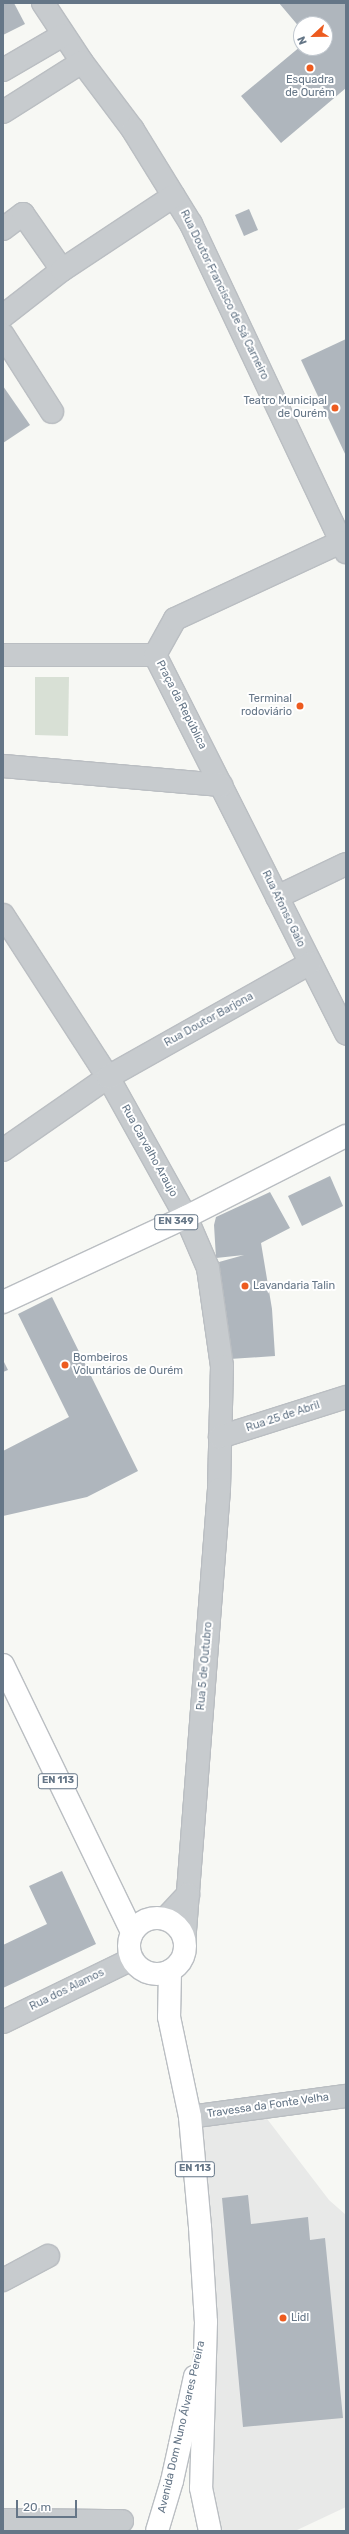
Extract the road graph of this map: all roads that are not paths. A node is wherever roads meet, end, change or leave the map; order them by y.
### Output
1 (43, 3) edge
2 (63, 35) junction
3 (82, 62) junction
4 (3, 70) edge
5 (3, 112) edge
6 (174, 196) junction
7 (3, 229) edge
8 (62, 270) junction
9 (3, 316) edge
10 (3, 335) edge
11 (52, 412) dead end
12 (344, 547) edge
13 (155, 654) junction
14 (3, 656) edge
15 (3, 766) edge
16 (221, 785) junction
17 (346, 864) edge
18 (277, 897) junction
19 (3, 915) edge
20 (310, 964) junction
21 (346, 1033) edge
22 (108, 1077) junction
23 (346, 1136) edge
24 (3, 1150) edge
25 (186, 1218) junction
26 (3, 1302) edge
27 (346, 1397) edge
28 (220, 1437) junction
29 (3, 1665) edge
30 (188, 1894) junction
31 (114, 1896) junction
32 (157, 1919) junction
33 (132, 1932) junction
34 (184, 1940) junction
35 (139, 1966) junction
36 (170, 1971) junction
37 (169, 2017) junction
38 (3, 2022) edge
39 (346, 2096) edge
40 (190, 2116) junction
41 (48, 2256) dead end
42 (3, 2280) edge
43 (206, 2322) junction
44 (3, 2520) edge
45 (122, 2520) dead end
46 (156, 2531) edge
47 (210, 2531) edge

1 - 2 street, Rua Doutor Francisco de Sá Carneiro
2 - 3 street, Rua Doutor Francisco de Sá Carneiro
2 - 4 street
3 - 5 street
3 - 6 street, Rua Doutor Francisco de Sá Carneiro
6 - 8 street
6 - 12 street, Rua Doutor Francisco de Sá Carneiro
7 - 8 street
8 - 9 street
10 - 11 street
12 - 13 street
13 - 14 street, Praça da República
13 - 16 street, Praça da República
15 - 16 street
16 - 18 street, Rua Afonso Galo
17 - 18 street
18 - 20 street, Rua Afonso Galo
19 - 22 street, Rua Carvalho Araujo
20 - 21 street, Rua Afonso Galo
20 - 22 street, Rua Doutor Barjona
22 - 24 street, Rua Doutor Barjona
22 - 25 street, Rua Carvalho Araujo
23 - 25 main road, EN 349
25 - 26 main road, EN 349
25 - 28 street, Rua Carvalho Araujo
27 - 28 street, Rua 25 de Abril
28 - 30 street, Rua 5 de Outubro
29 - 31 main road, EN 113
30 - 32 street
30 - 34 street, Rua 5 de Outubro
31 - 32 main road
31 - 33 main road, EN 113
32 - 33 main road
32 - 34 main road
33 - 35 main road, EN 113
34 - 36 main road
35 - 36 main road
35 - 37 main road, EN 113
35 - 38 street, Rua dos Alamos
36 - 37 main road, EN 113
37 - 40 main road, Avenida Dom Nuno Álvares Pereira / EN 113
39 - 40 street, Travessa da Fonte Velha
40 - 43 main road, Avenida Dom Nuno Álvares Pereira / EN 113
41 - 42 street
43 - 46 main road, Avenida Dom Nuno Álvares Pereira / EN 113
43 - 47 main road, Avenida Dom Nuno Álvares Pereira / EN 113
44 - 45 street

